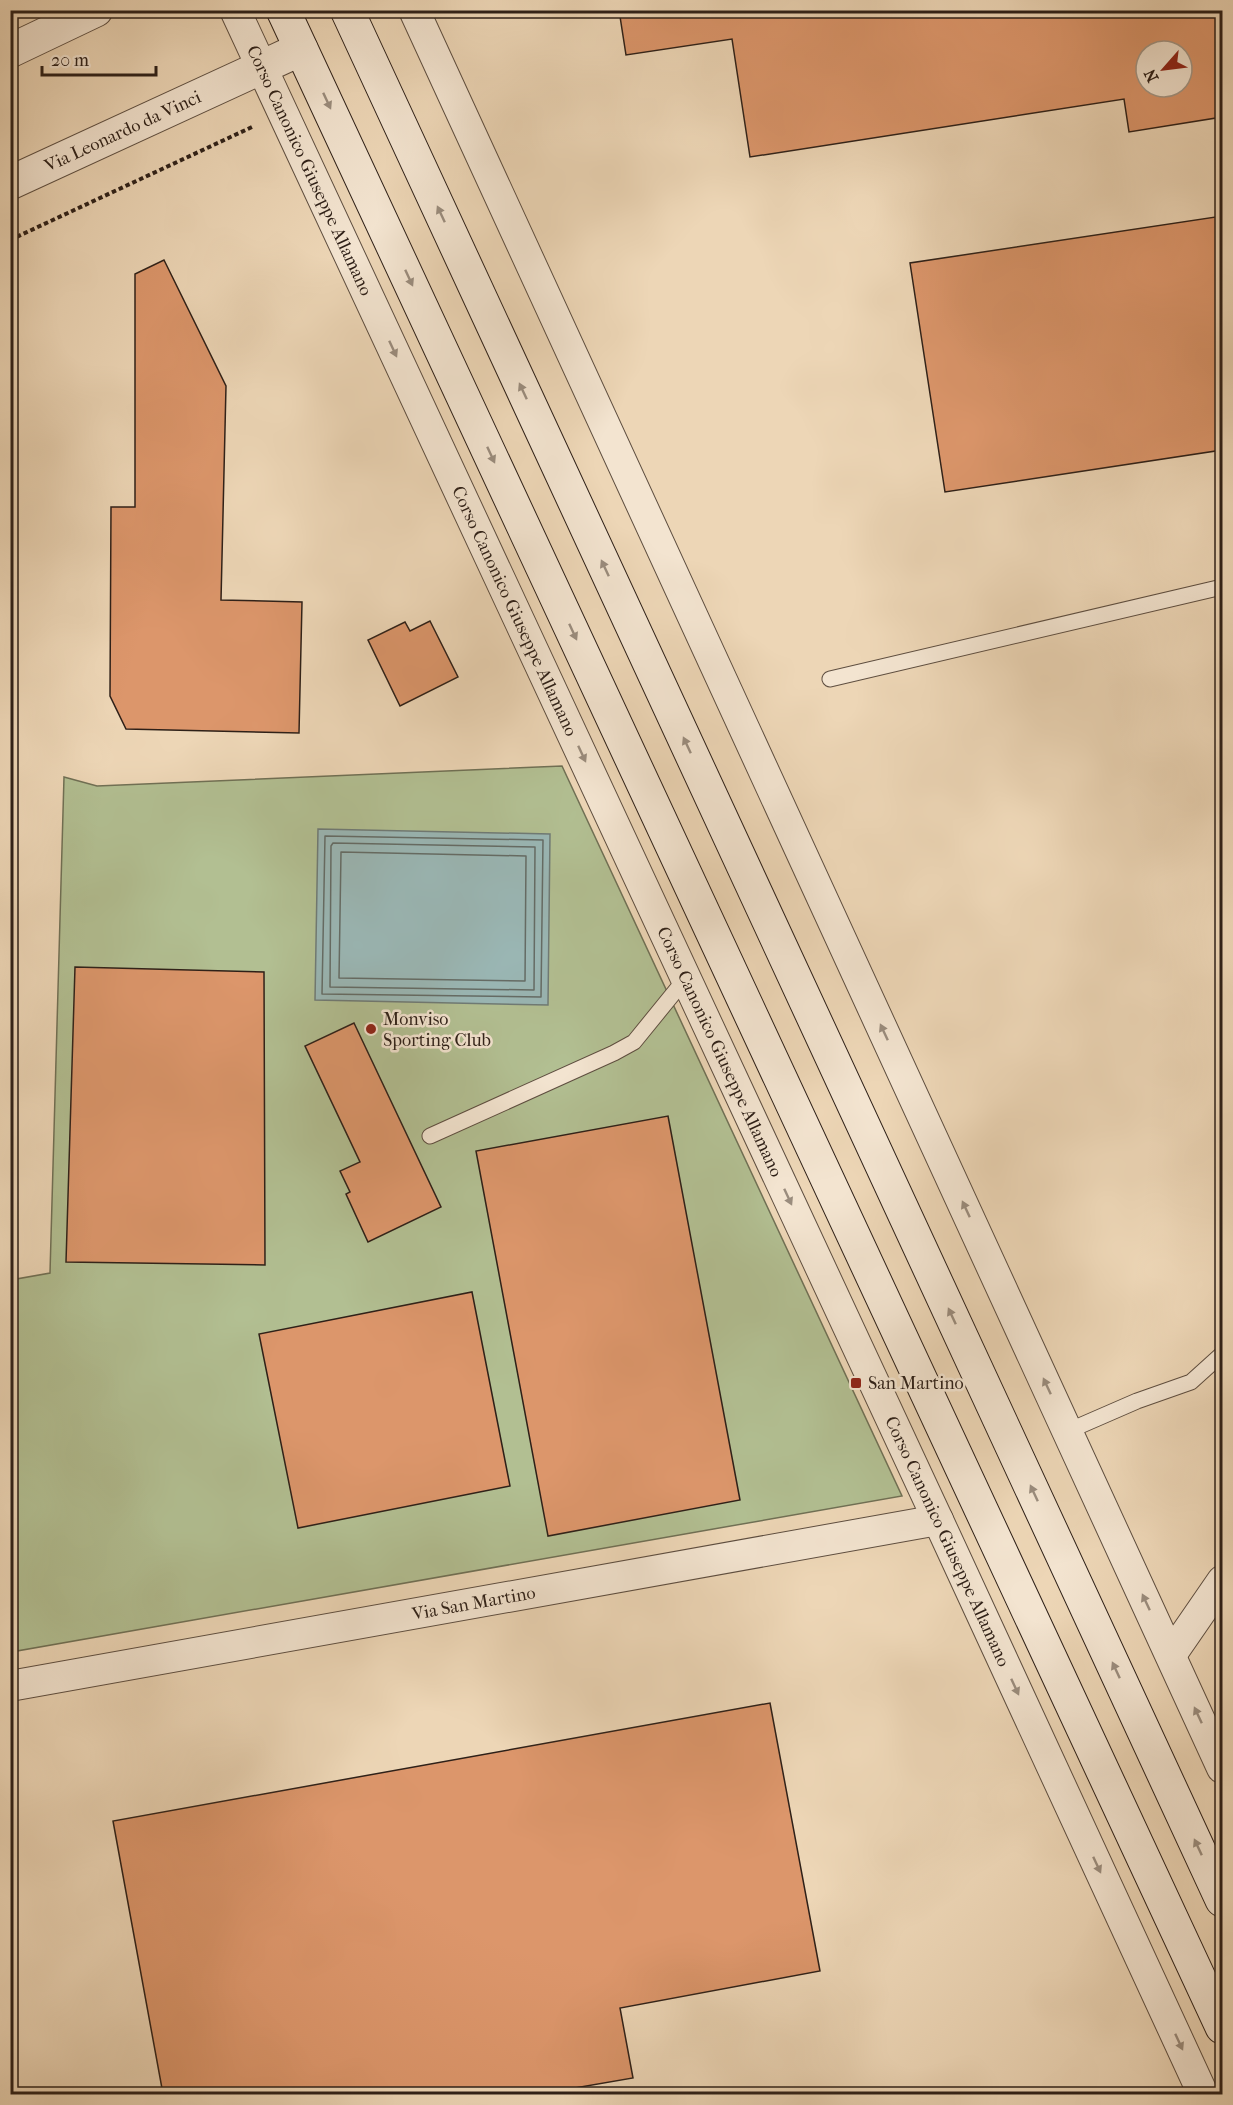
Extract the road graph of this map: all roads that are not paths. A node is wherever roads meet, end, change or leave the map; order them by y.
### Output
1 (96, 10) edge
2 (235, 10) edge
3 (283, 10) edge
4 (347, 10) edge
5 (414, 10) edge
6 (301, 49) junction
7 (10, 51) edge
8 (261, 67) junction
9 (10, 183) edge
10 (1222, 587) edge
11 (830, 679) dead end
12 (686, 978) junction
13 (430, 1136) dead end
14 (1222, 1354) edge
15 (1068, 1431) junction
16 (938, 1520) junction
17 (1222, 1581) edge
18 (1170, 1655) junction
19 (10, 1686) edge
20 (1222, 1768) edge
21 (1222, 1900) edge
22 (1222, 2027) edge
23 (1203, 2094) edge

1 - 7 main road
2 - 8 street, Corso Canonico Giuseppe Allamano
3 - 6 main road
21 -> 4 main road
15 -> 5 street
6 - 8 main road, Via Leonardo da Vinci
6 -> 22 main road
8 - 9 main road, Via Leonardo da Vinci
8 -> 12 street, Corso Canonico Giuseppe Allamano
10 - 11 lane
12 - 13 lane
12 -> 16 street, Corso Canonico Giuseppe Allamano
14 - 15 lane
18 -> 15 street
16 - 19 street, Via San Martino
16 -> 23 street, Corso Canonico Giuseppe Allamano
17 - 18 street
20 -> 18 street

